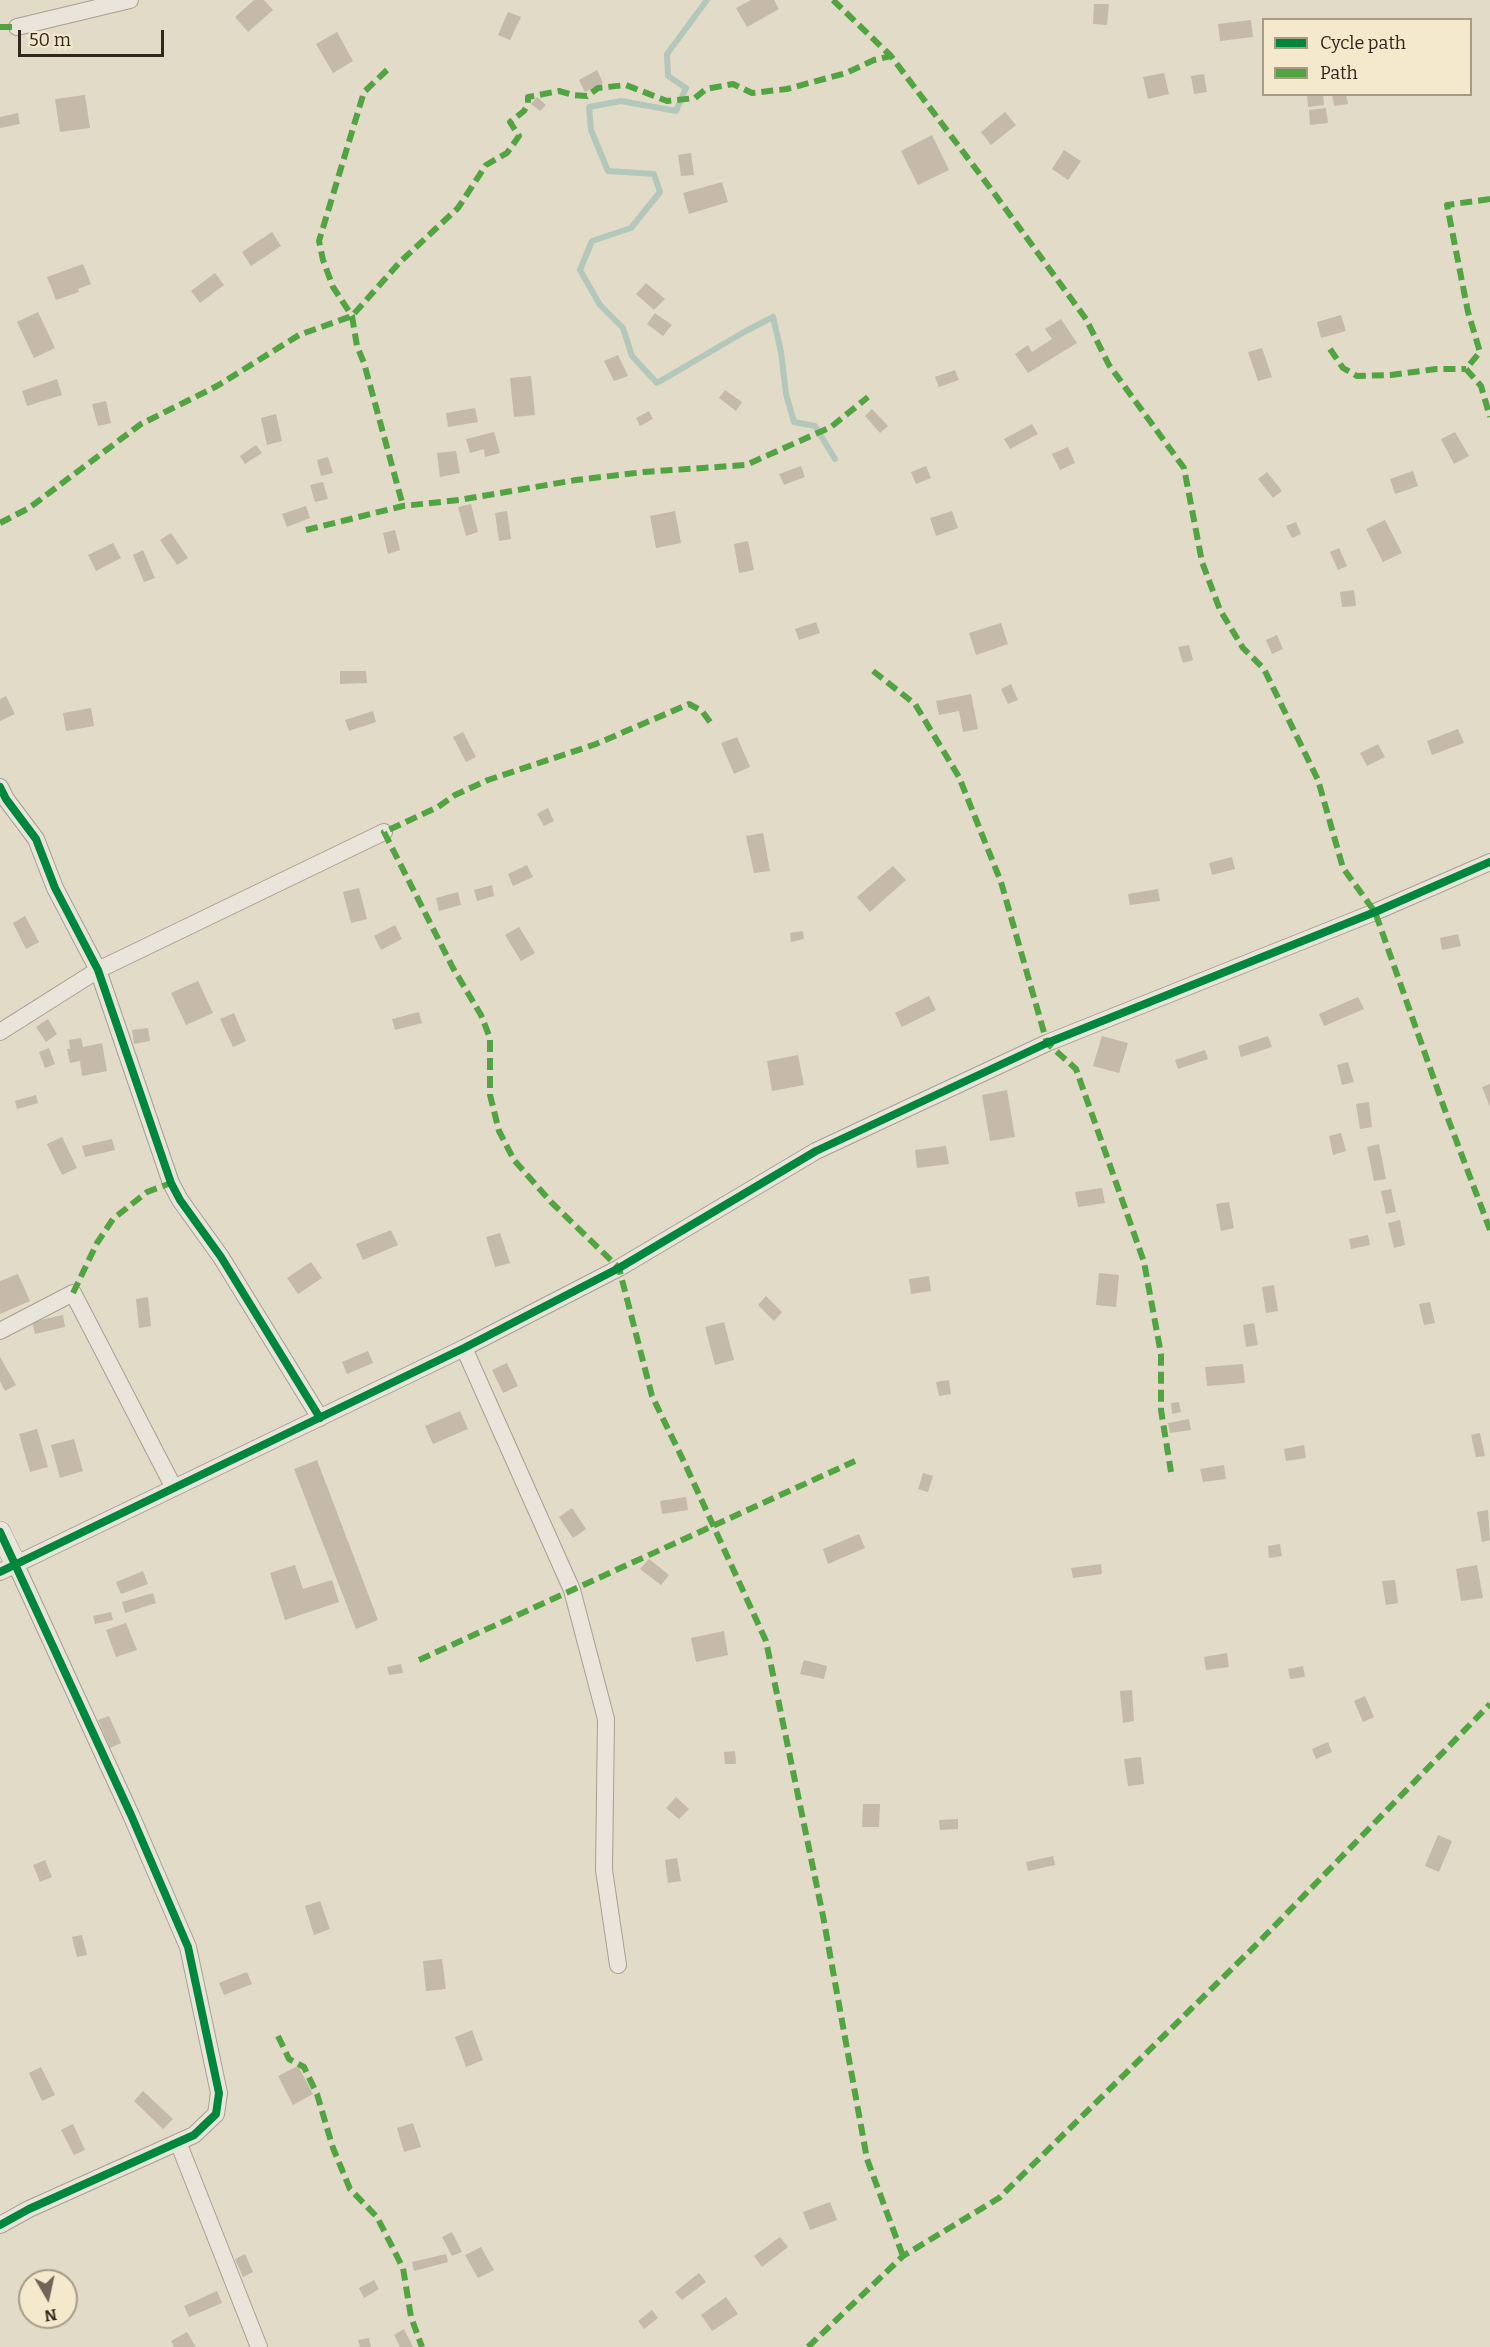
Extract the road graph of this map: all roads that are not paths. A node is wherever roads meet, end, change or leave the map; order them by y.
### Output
1 (130, 0) edge
2 (17, 27) dead end
3 (0, 787) edge
4 (384, 832) dead end
5 (1490, 862) edge
6 (98, 970) junction
7 (0, 1032) edge
8 (0, 1331) edge
9 (464, 1348) junction
10 (320, 1418) junction
11 (174, 1488) junction
12 (0, 1532) edge
13 (8, 1568) edge
14 (618, 1965) dead end
15 (178, 2142) junction
16 (0, 2225) edge
17 (259, 2347) edge

1 - 2 street
3 - 6 street
4 - 6 street
5 - 9 street
6 - 7 street
6 - 10 street
8 - 11 street
9 - 10 street
9 - 14 street
10 - 11 street
11 - 13 street
12 - 13 street
13 - 15 street
15 - 16 street
15 - 17 street

